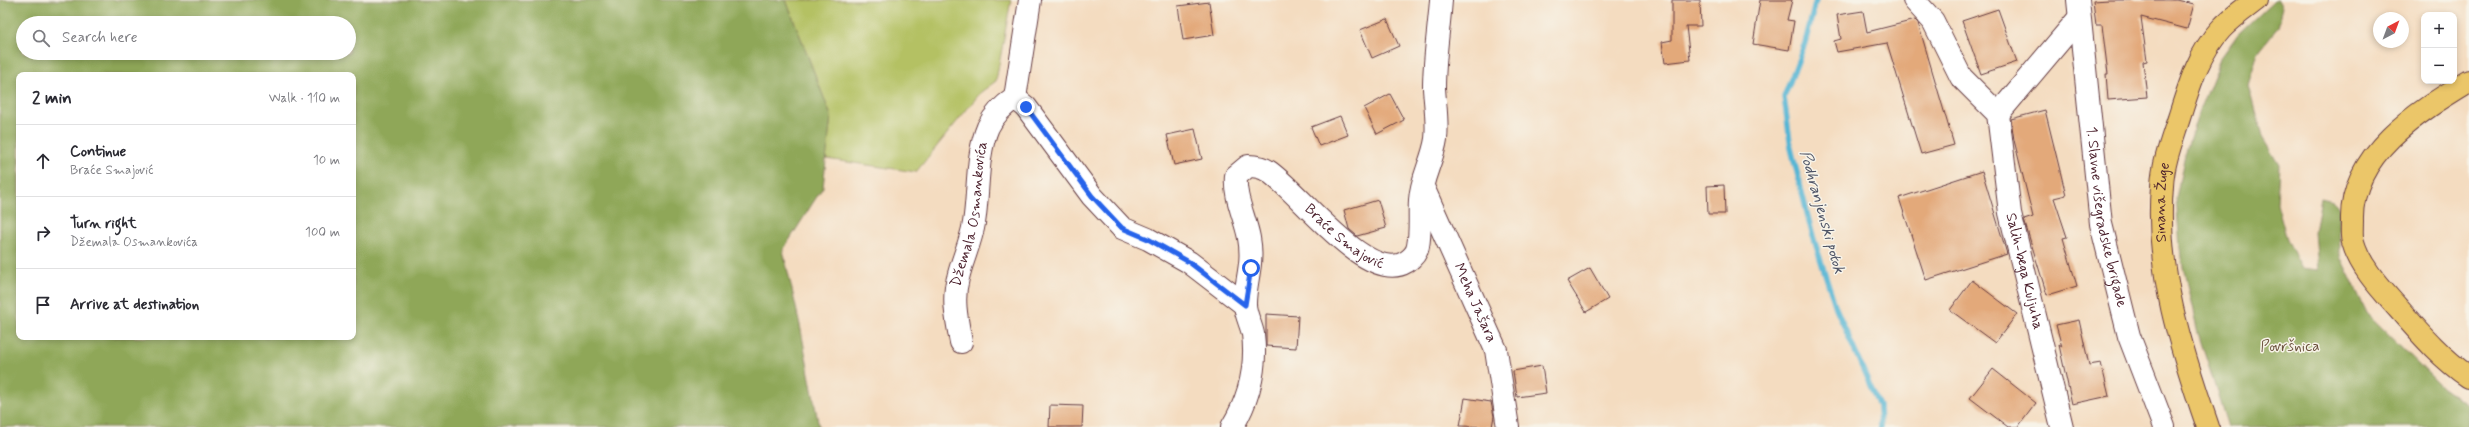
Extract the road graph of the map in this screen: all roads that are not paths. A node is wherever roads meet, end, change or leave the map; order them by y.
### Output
1 (1030, 0) edge
2 (1441, 0) edge
3 (1914, 0) edge
4 (2256, 0) edge
5 (2079, 9) edge
6 (2469, 81) edge
7 (1015, 98) junction
8 (1998, 114) junction
9 (1422, 185) junction
10 (1245, 305) junction
11 (961, 342) dead end
12 (2469, 377) edge
13 (1232, 427) edge
14 (1508, 427) edge
15 (2062, 427) edge
16 (2164, 427) edge
17 (2208, 427) edge

1 - 7 street
2 - 9 street, Braće Smajović
3 - 8 street
4 - 17 main road, Sinana Žuge
5 - 8 street
5 - 16 street, 1. Slavne višegradske brigade
6 - 12 main road
7 - 10 street
7 - 11 street, Džemala Osmankovića
8 - 15 street, Salih-bega Kuljuha
9 - 10 street, Braće Smajović
9 - 14 street, Meha Jašara
10 - 13 street

